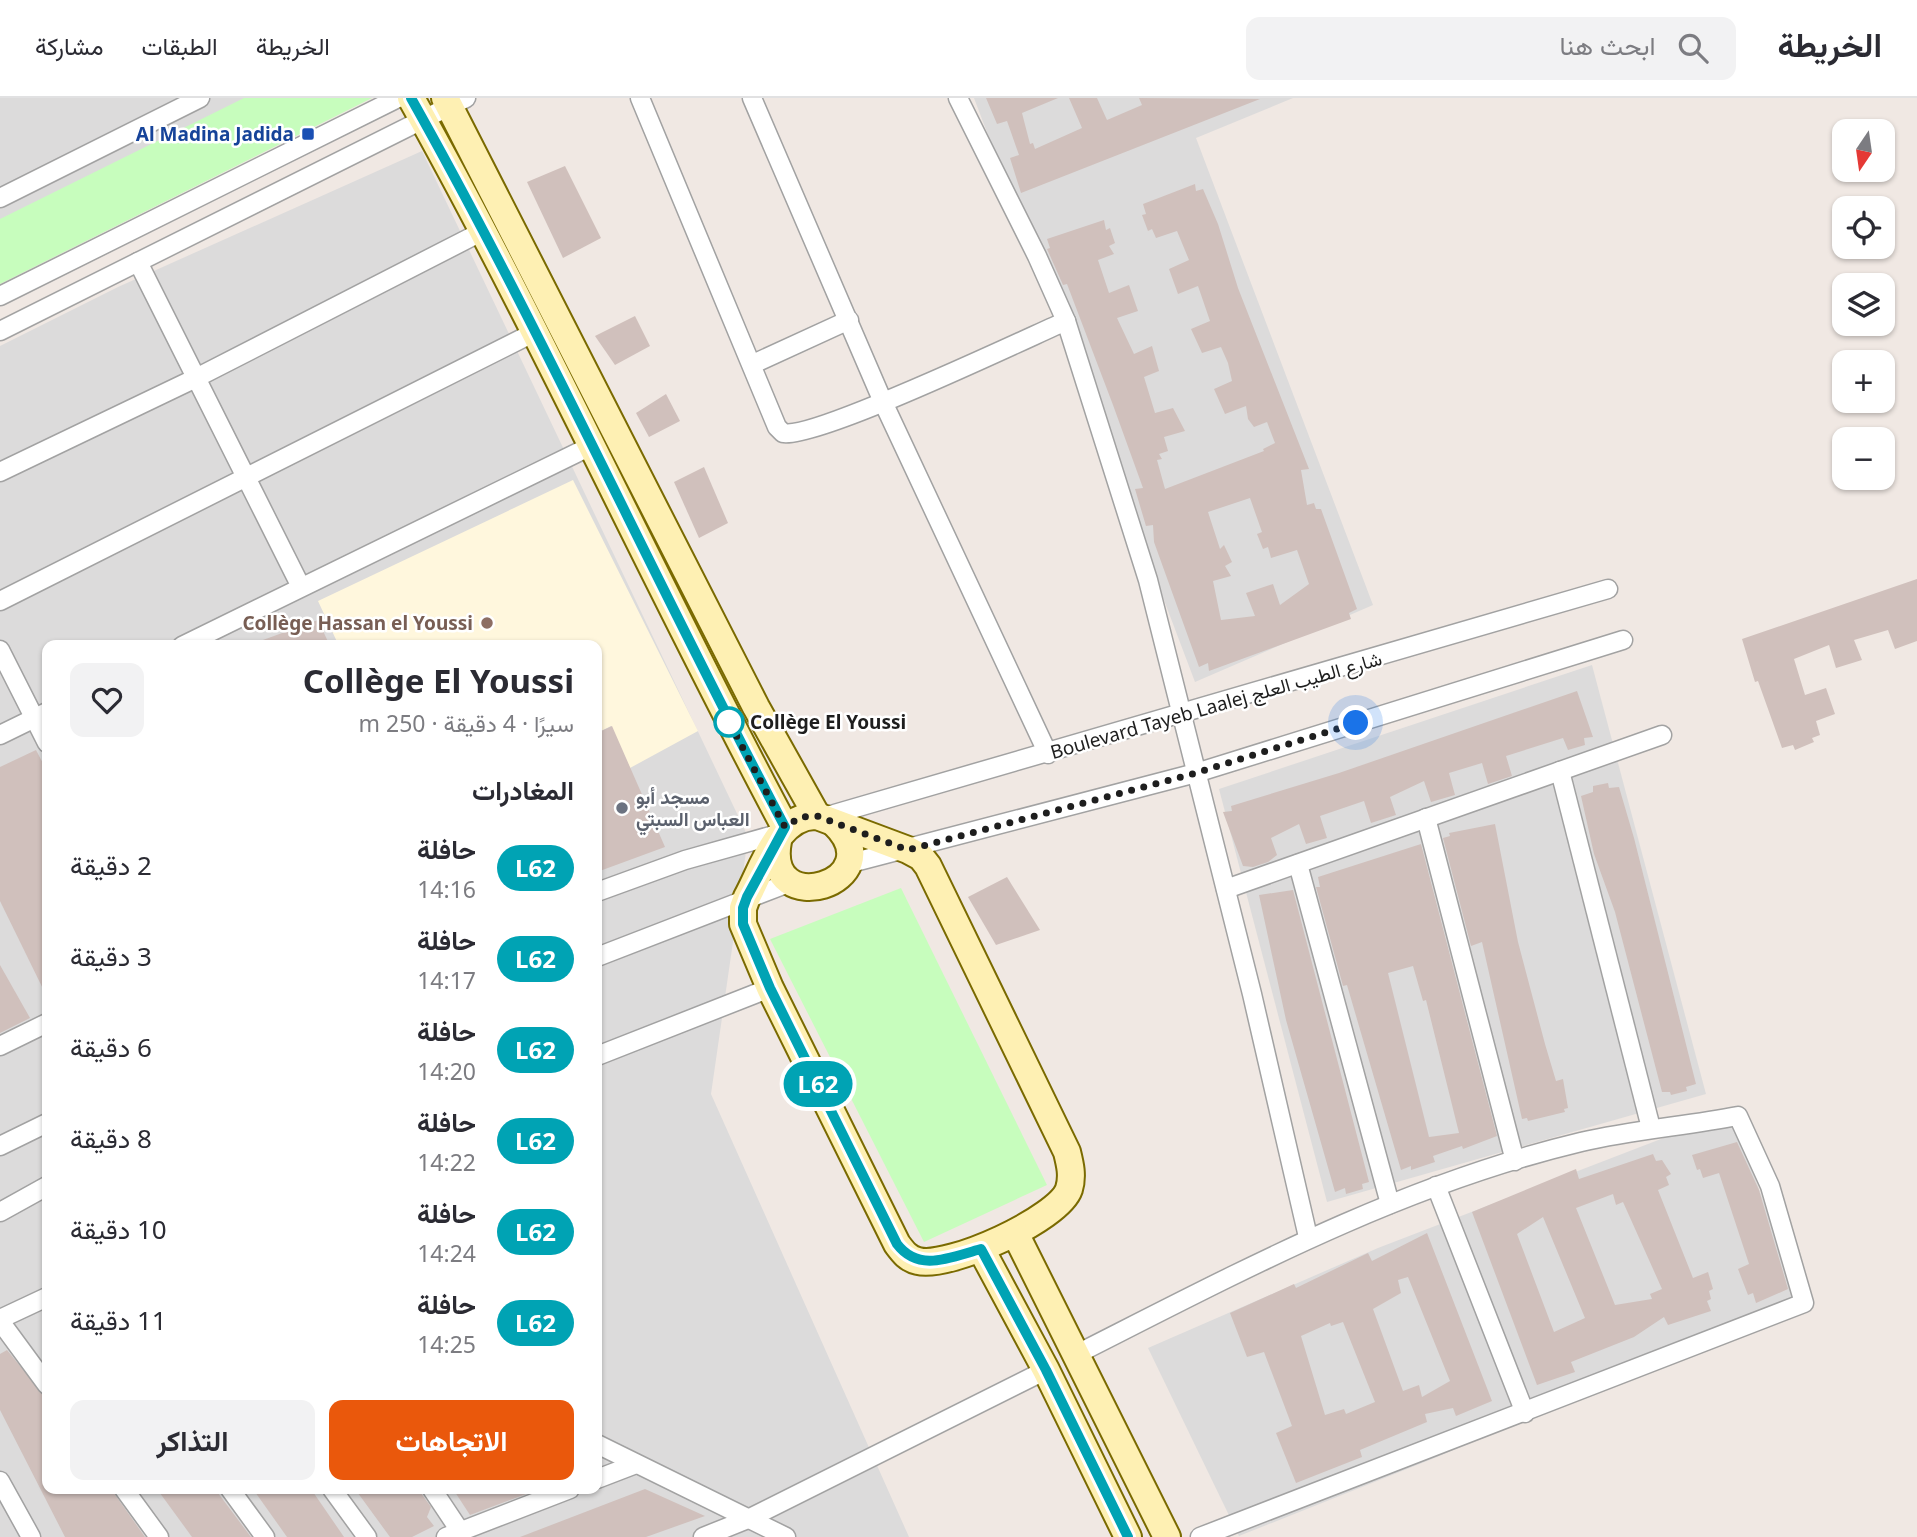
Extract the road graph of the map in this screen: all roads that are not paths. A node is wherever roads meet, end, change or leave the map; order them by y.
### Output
1 (200, 98) edge
2 (398, 98) edge
3 (640, 98) edge
4 (752, 98) edge
5 (958, 98) edge
6 (454, 101) edge
7 (416, 108) edge
8 (0, 198) edge
9 (482, 231) junction
10 (138, 262) junction
11 (0, 296) edge
12 (849, 320) junction
13 (1066, 321) junction
14 (0, 331) edge
15 (535, 332) junction
16 (753, 364) junction
17 (196, 378) junction
18 (883, 402) junction
19 (593, 445) junction
20 (0, 472) edge
21 (244, 477) junction
22 (301, 587) junction
23 (1608, 589) dead end
24 (0, 601) edge
25 (194, 640) edge
26 (1623, 640) dead end
27 (0, 650) edge
28 (41, 715) edge
29 (1182, 715) junction
30 (0, 735) edge
31 (1662, 735) dead end
32 (1048, 754) junction
33 (1560, 771) junction
34 (1196, 773) junction
35 (1426, 818) junction
36 (825, 819) junction
37 (781, 834) junction
38 (908, 850) junction
39 (847, 864) junction
40 (1298, 864) junction
41 (791, 882) junction
42 (1226, 889) junction
43 (602, 890) edge
44 (747, 897) junction
45 (602, 955) edge
46 (770, 988) junction
47 (42, 1025) edge
48 (0, 1046) edge
49 (602, 1054) edge
50 (42, 1125) edge
51 (1651, 1128) junction
52 (0, 1146) edge
53 (1516, 1161) junction
54 (1436, 1186) junction
55 (42, 1189) edge
56 (1390, 1204) junction
57 (0, 1212) edge
58 (1015, 1233) junction
59 (1308, 1237) junction
60 (981, 1249) junction
61 (42, 1299) edge
62 (0, 1320) edge
63 (1077, 1354) junction
64 (1046, 1370) junction
65 (42, 1378) edge
66 (1525, 1413) junction
67 (602, 1447) edge
68 (636, 1464) junction
69 (602, 1477) edge
70 (0, 1481) edge
71 (128, 1494) edge
72 (234, 1494) edge
73 (336, 1494) edge
74 (434, 1494) edge
75 (557, 1494) edge
76 (8, 1514) edge
77 (748, 1519) junction
78 (453, 1534) edge
79 (31, 1537) edge
80 (159, 1537) edge
81 (265, 1537) edge
82 (367, 1537) edge
83 (703, 1537) edge
84 (786, 1537) edge
85 (1128, 1537) edge
86 (1167, 1537) edge
87 (1200, 1537) edge

1 - 8 street
2 - 11 street
3 - 16 street
4 - 12 street
5 - 13 street
6 - 7 street
6 - 36 street
7 - 9 street
7 - 10 street
9 - 15 street
9 - 17 street
10 - 14 street
10 - 17 street
12 - 16 street
12 - 18 street
13 - 18 street
13 - 29 street
15 - 19 street
15 - 21 street
16 - 18 street
17 - 20 street
17 - 21 street
18 - 32 street
19 - 22 street
19 - 37 street
21 - 22 street
21 - 24 street
22 - 25 street
23 - 29 street, Boulevard Tayeb Laalej شارع الطيب العلج
26 - 34 street
27 - 28 street
28 - 30 street
29 - 32 street, Boulevard Tayeb Laalej شارع الطيب العلج
29 - 34 street
31 - 33 street
32 - 36 street, Boulevard Tayeb Laalej شارع الطيب العلج
33 - 35 street
33 - 51 street
34 - 38 street
34 - 42 street
35 - 40 street
35 - 53 street
36 - 37 street
36 - 38 street
36 - 39 street
37 - 41 street
37 - 43 street
37 - 44 street
38 - 39 street
38 - 58 street
39 - 41 street
40 - 42 street
40 - 56 street
41 - 44 street
42 - 59 street
44 - 45 street
44 - 46 street
46 - 49 street
46 - 60 street
47 - 48 street
50 - 52 street
51 - 53 street
51 - 66 street
53 - 54 street
54 - 56 street
54 - 66 street
55 - 57 street
56 - 59 street
58 - 60 street
58 - 63 street
59 - 63 street
60 - 64 street
61 - 62 street
62 - 65 street
63 - 86 street
64 - 77 street
64 - 85 street
66 - 87 street
67 - 68 street
68 - 69 street
68 - 77 street
70 - 76 street
71 - 80 street
72 - 81 street
73 - 82 street
74 - 78 street
75 - 78 street
76 - 79 street
77 - 83 street
77 - 84 street

